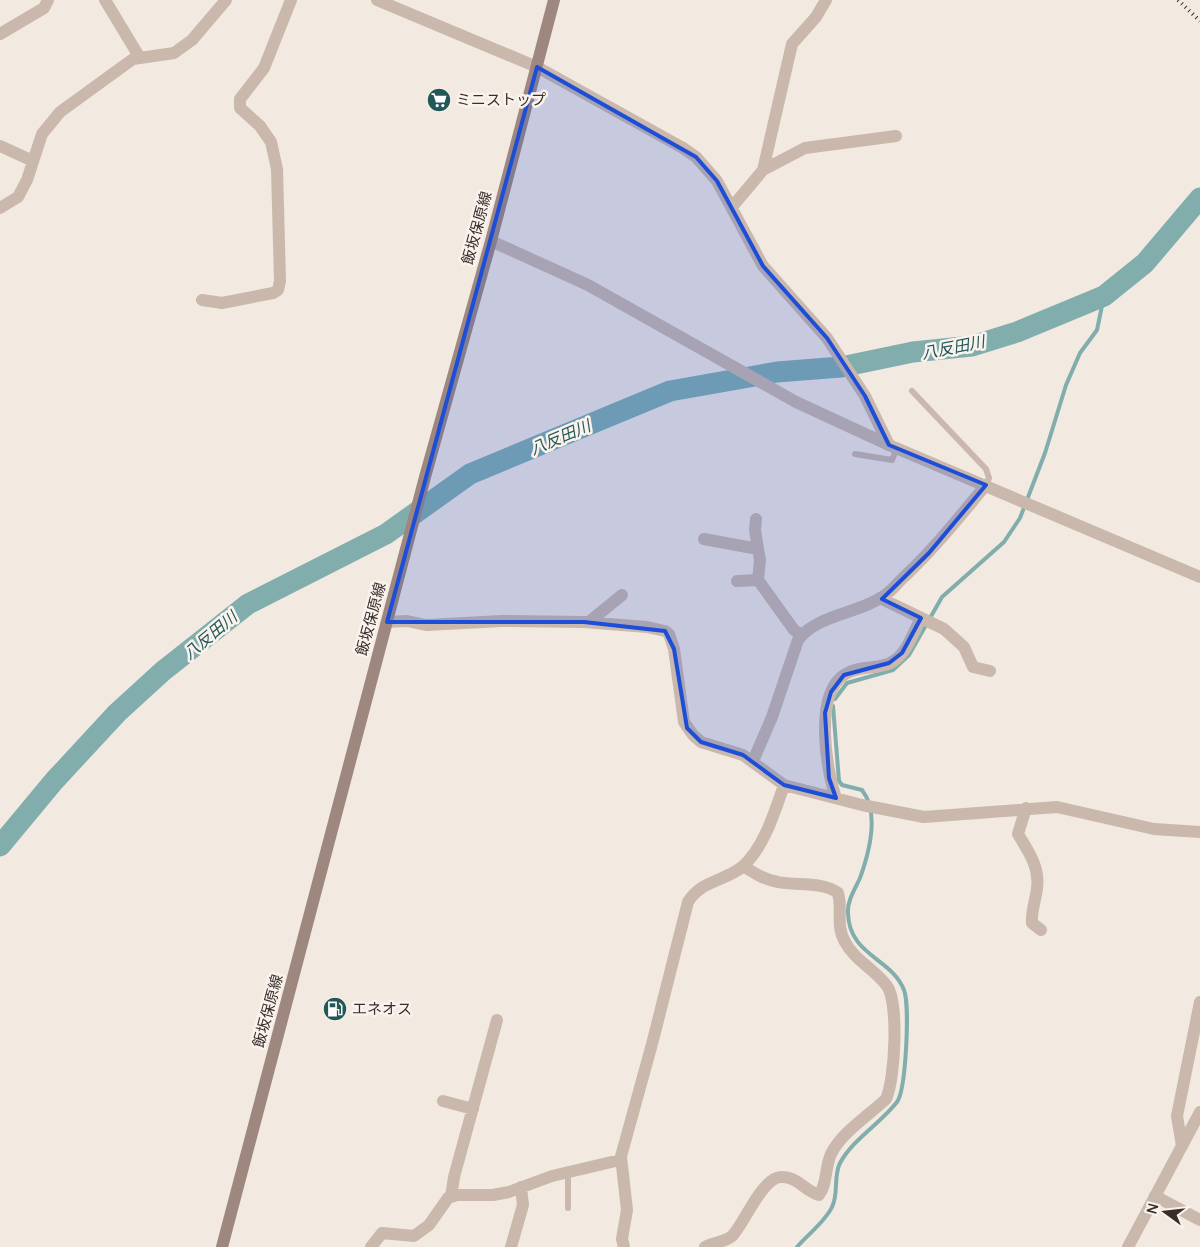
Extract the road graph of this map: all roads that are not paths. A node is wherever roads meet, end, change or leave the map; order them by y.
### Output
1 (48, 0) edge
2 (105, 0) edge
3 (226, 0) edge
4 (291, 0) edge
5 (377, 0) edge
6 (554, 0) edge
7 (826, 0) edge
8 (0, 34) edge
9 (140, 58) junction
10 (537, 67) junction
11 (896, 136) dead end
12 (0, 146) edge
13 (33, 160) junction
14 (763, 170) junction
15 (732, 207) junction
16 (0, 208) edge
17 (491, 240) junction
18 (202, 300) dead end
19 (912, 391) dead end
20 (893, 447) junction
21 (855, 454) dead end
22 (986, 485) junction
23 (756, 519) dead end
24 (704, 539) dead end
25 (758, 549) junction
26 (1200, 577) edge
27 (758, 580) junction
28 (737, 582) dead end
29 (622, 595) dead end
30 (880, 598) junction
31 (927, 620) junction
32 (387, 622) junction
33 (589, 622) junction
34 (802, 635) junction
35 (990, 670) dead end
36 (753, 761) junction
37 (784, 785) junction
38 (836, 798) junction
39 (1026, 808) junction
40 (1200, 832) edge
41 (743, 866) junction
42 (1041, 930) dead end
43 (1200, 1002) edge
44 (497, 1020) dead end
45 (443, 1101) dead end
46 (473, 1108) junction
47 (1200, 1112) edge
48 (1182, 1146) junction
49 (621, 1157) junction
50 (568, 1172) junction
51 (522, 1187) junction
52 (1155, 1196) junction
53 (451, 1197) junction
54 (568, 1208) dead end
55 (1200, 1220) edge
56 (222, 1247) edge
57 (371, 1247) edge
58 (511, 1247) edge
59 (624, 1247) edge
60 (705, 1247) edge
61 (1128, 1247) edge

1 - 8 street
2 - 9 street
3 - 9 street
4 - 18 street
5 - 10 street
6 - 10 main road, 飯坂保原線
7 - 14 street
9 - 13 street
10 - 15 street
10 - 17 main road, 飯坂保原線
11 - 14 street
12 - 13 street
13 - 16 street
14 - 15 street
15 - 20 street
17 - 20 street
17 - 32 main road, 飯坂保原線
19 - 22 lane
20 - 21 lane
20 - 22 street
22 - 26 street
22 - 30 street
23 - 25 street
24 - 25 street
25 - 27 street
27 - 28 street
27 - 34 street
29 - 33 street
30 - 31 street
30 - 34 street
31 - 35 street
31 - 38 street
32 - 33 street
32 - 56 main road, 飯坂保原線
33 - 36 street
34 - 36 street
36 - 37 street
37 - 38 street
37 - 41 street
38 - 39 street
39 - 40 street
39 - 42 street
41 - 49 street
41 - 60 street
43 - 48 street
44 - 46 street
45 - 46 street
46 - 53 street
47 - 48 street
48 - 52 street
49 - 50 street
49 - 59 street
50 - 51 street
50 - 54 lane
51 - 53 street
51 - 58 street
52 - 55 street
52 - 61 street
53 - 57 street

